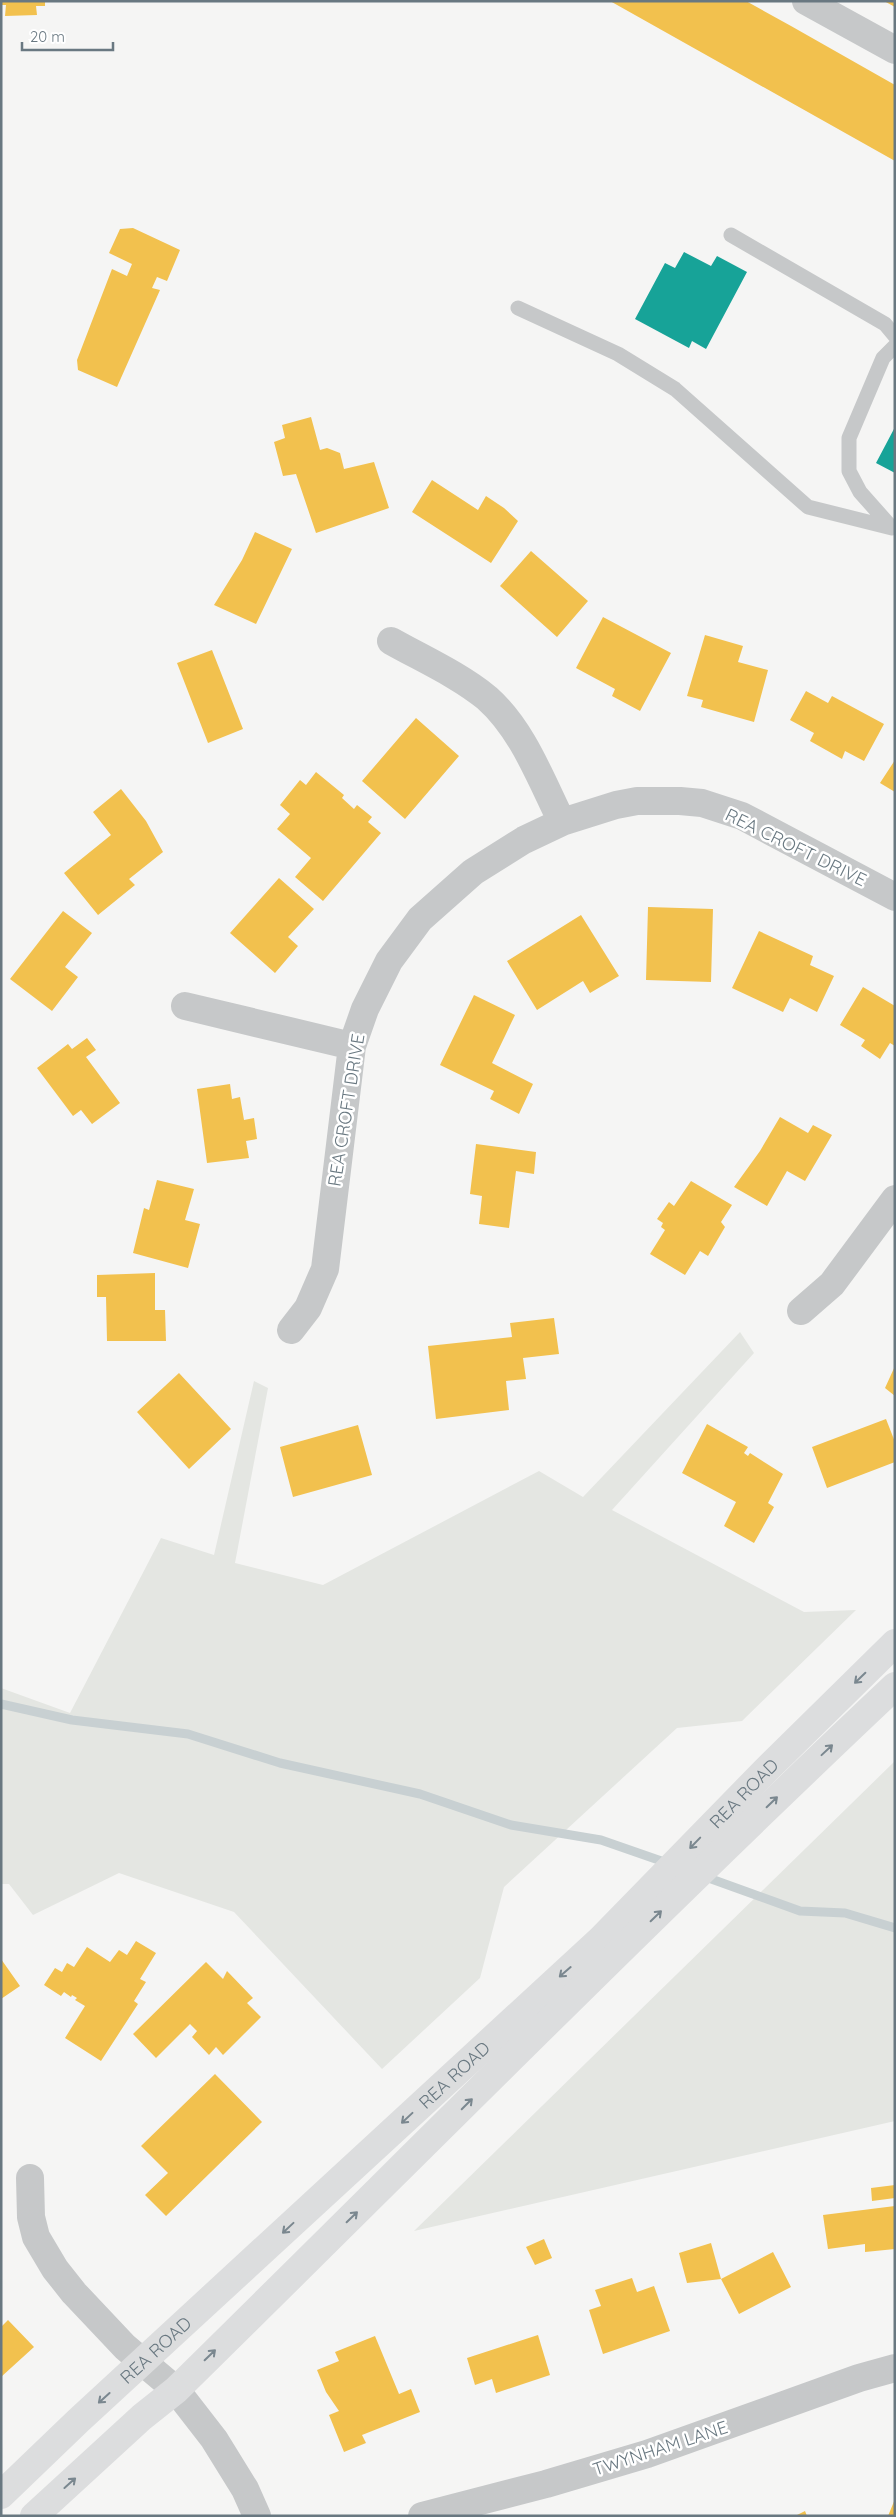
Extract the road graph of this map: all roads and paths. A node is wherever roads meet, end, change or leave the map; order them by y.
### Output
1 (806, 1) edge
2 (895, 50) edge
3 (731, 235) dead end
4 (518, 308) dead end
5 (895, 336) edge
6 (895, 346) edge
7 (391, 641) dead end
8 (562, 822) junction
9 (895, 897) edge
10 (185, 1006) dead end
11 (352, 1046) junction
12 (895, 1199) edge
13 (801, 1311) dead end
14 (291, 1330) dead end
15 (895, 1643) edge
16 (895, 1686) edge
17 (611, 1945) junction
18 (30, 2178) dead end
19 (142, 2363) junction
20 (895, 2368) edge
21 (176, 2390) junction
22 (1, 2495) edge
23 (34, 2516) edge
24 (257, 2516) edge
25 (422, 2516) edge

1 - 2 street
3 - 5 lane
4 - 6 lane
7 - 8 street
8 - 9 street, REA CROFT DRIVE
8 - 11 street, REA CROFT DRIVE
10 - 11 street
11 - 14 street, REA CROFT DRIVE
12 - 13 street
15 -> 17 main road, REA ROAD
17 -> 16 main road, REA ROAD
17 -> 19 main road, REA ROAD
21 -> 17 main road, REA ROAD
18 - 19 street
19 - 21 street
19 -> 22 main road, REA ROAD
20 - 25 street, TWYNHAM LANE
23 -> 21 main road, REA ROAD
21 - 24 street

